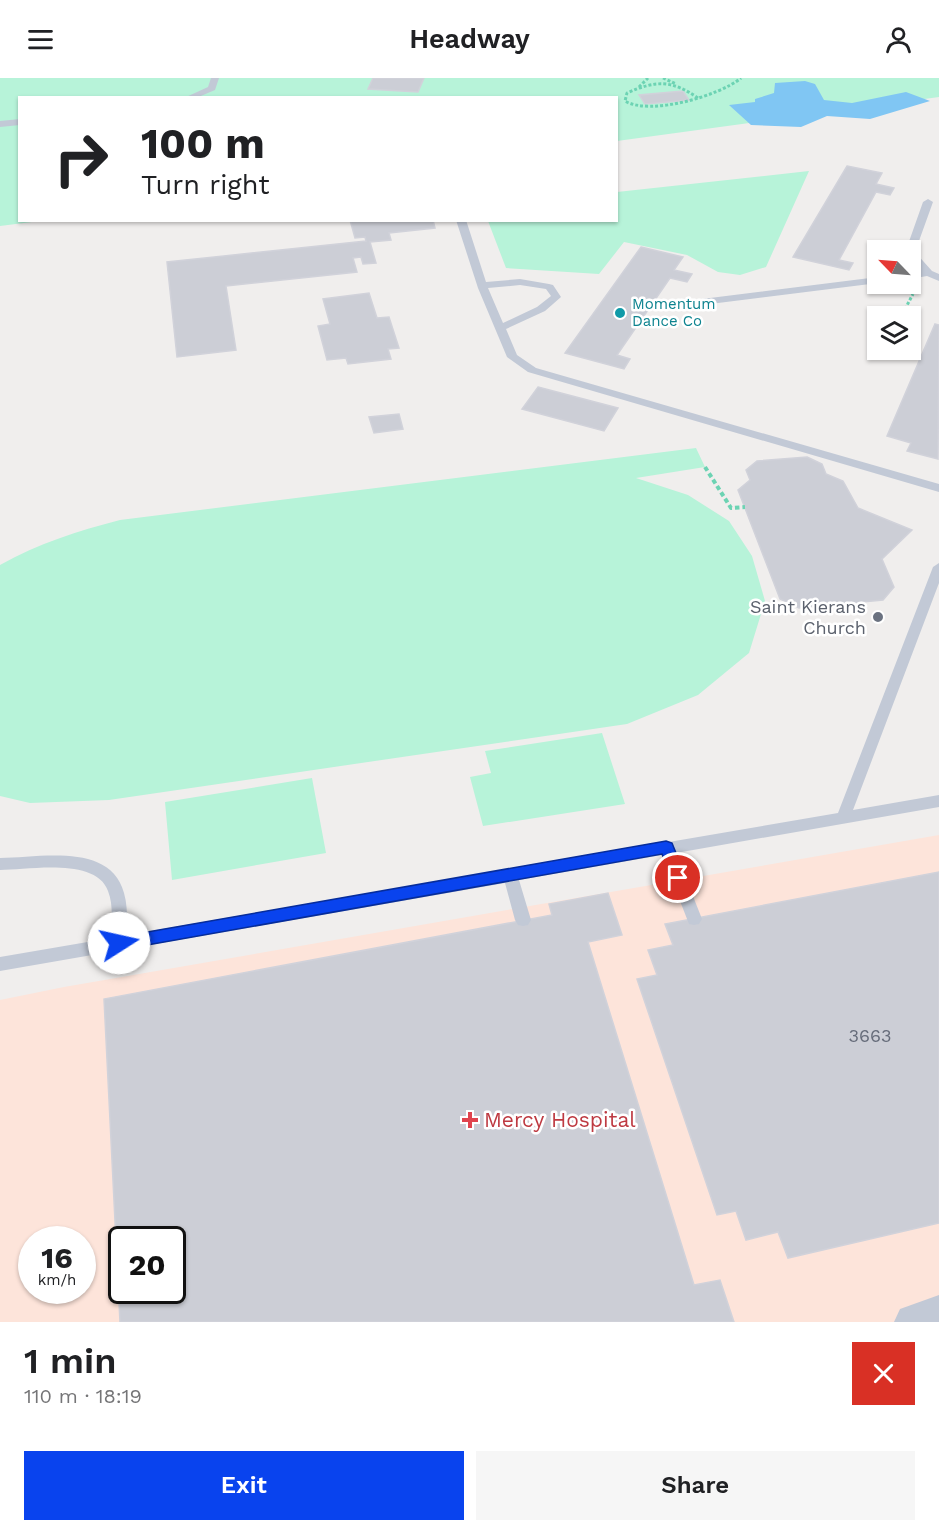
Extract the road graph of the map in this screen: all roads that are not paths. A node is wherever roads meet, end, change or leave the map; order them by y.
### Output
1 (215, 78) edge
2 (193, 96) edge
3 (18, 122) edge
4 (0, 124) edge
5 (928, 202) dead end
6 (462, 222) edge
7 (914, 240) edge
8 (921, 265) edge
9 (928, 273) junction
10 (921, 274) edge
11 (939, 278) edge
12 (867, 281) edge
13 (482, 285) junction
14 (654, 308) dead end
15 (500, 328) junction
16 (939, 488) edge
17 (939, 567) edge
18 (939, 801) edge
19 (844, 816) junction
20 (666, 847) junction
21 (0, 864) edge
22 (510, 875) junction
23 (694, 919) dead end
24 (523, 920) dead end
25 (119, 943) junction
26 (0, 964) edge
27 (939, 1314) edge
28 (913, 1322) edge

1 - 2 lane
3 - 4 lane
5 - 7 lane
6 - 13 lane
8 - 9 lane
9 - 10 lane
9 - 11 lane
12 - 14 lane
13 - 15 lane
13 - 15 lane
15 - 16 lane
17 - 19 lane
18 - 19 lane
19 - 20 lane
20 - 22 lane
20 - 23 lane
21 - 25 lane
22 - 24 lane
22 - 25 lane
25 - 26 lane
27 - 28 street

